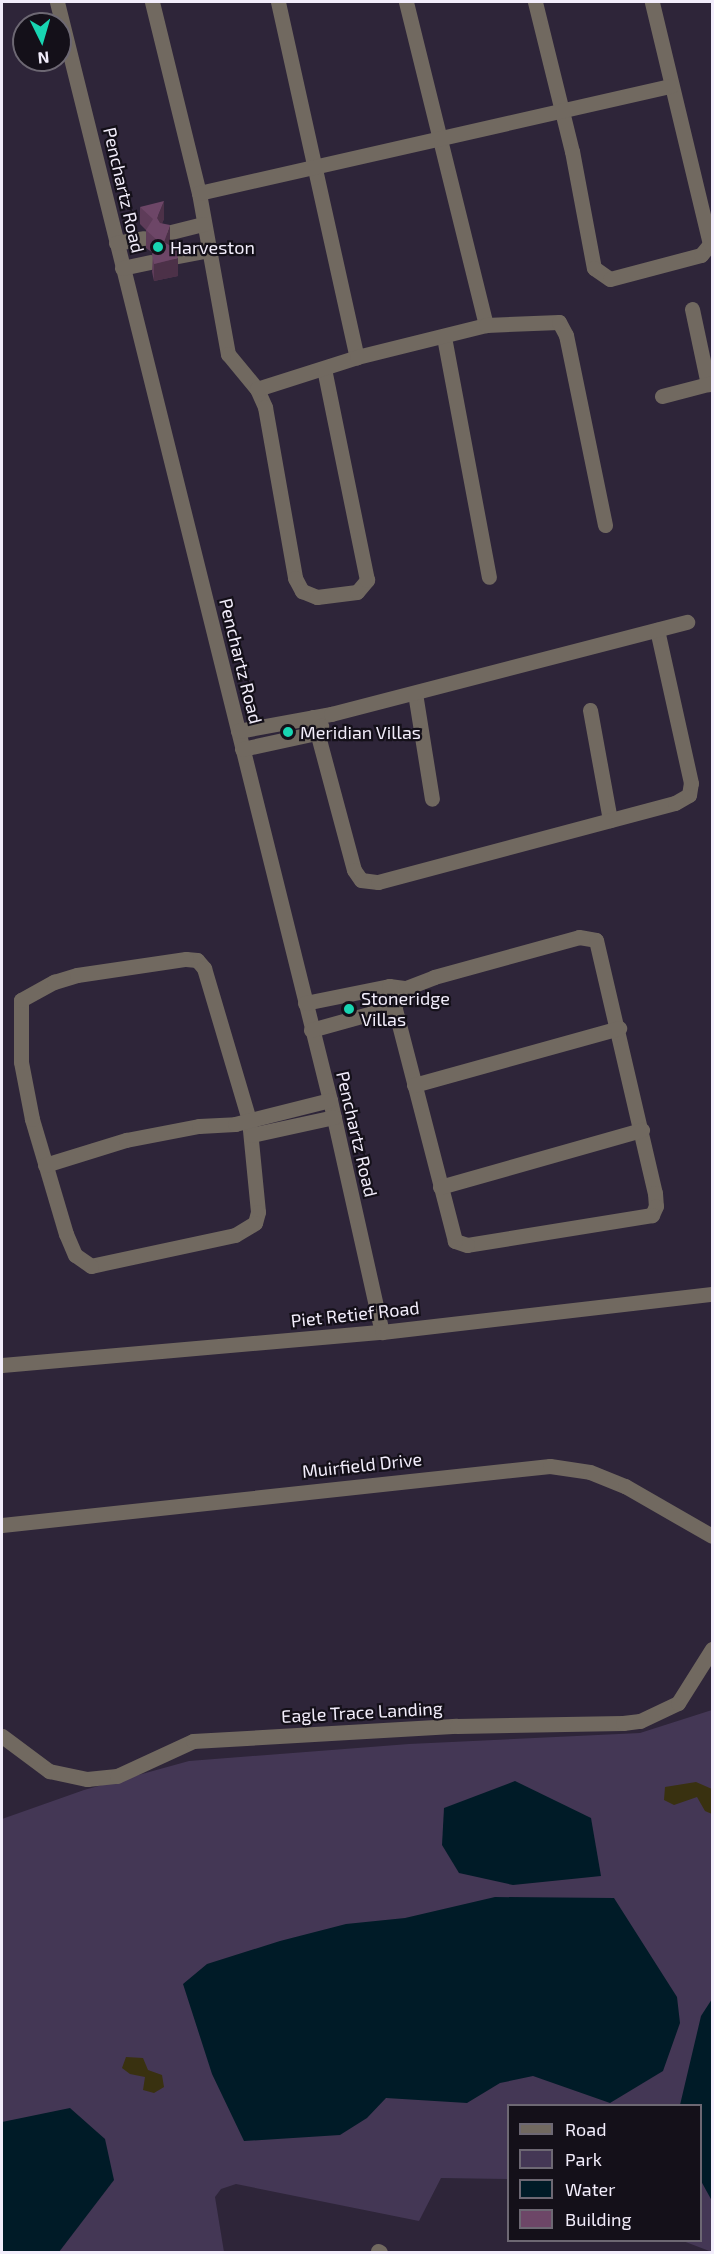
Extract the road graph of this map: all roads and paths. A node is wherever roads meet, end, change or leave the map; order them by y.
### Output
1 (57, 2) edge
2 (152, 2) edge
3 (278, 2) edge
4 (406, 2) edge
5 (535, 2) edge
6 (652, 2) edge
7 (671, 86) junction
8 (561, 111) junction
9 (440, 139) junction
10 (316, 168) junction
11 (199, 193) junction
12 (203, 224) junction
13 (167, 233) edge
14 (144, 238) edge
15 (117, 243) junction
16 (208, 250) junction
17 (173, 257) edge
18 (150, 262) edge
19 (122, 268) junction
20 (692, 309) dead end
21 (486, 325) junction
22 (444, 337) junction
23 (357, 357) junction
24 (324, 368) junction
25 (710, 383) edge
26 (257, 389) junction
27 (662, 396) dead end
28 (605, 525) dead end
29 (489, 577) dead end
30 (687, 622) dead end
31 (657, 630) junction
32 (415, 693) junction
33 (590, 710) dead end
34 (331, 714) junction
35 (313, 717) junction
36 (238, 731) junction
37 (316, 733) junction
38 (242, 749) junction
39 (432, 800) dead end
40 (610, 820) junction
41 (389, 986) junction
42 (406, 988) junction
43 (305, 1004) junction
44 (394, 1007) junction
45 (619, 1028) junction
46 (311, 1030) junction
47 (414, 1085) junction
48 (330, 1100) junction
49 (334, 1118) junction
50 (245, 1126) junction
51 (642, 1130) junction
52 (45, 1165) junction
53 (441, 1186) junction
54 (712, 1294) edge
55 (382, 1332) junction
56 (2, 1365) edge
57 (2, 1525) edge
58 (712, 1536) edge
59 (712, 1649) edge
60 (2, 1736) edge

1 - 15 street, Penchartz Road
2 - 11 street
3 - 10 street
4 - 9 street
5 - 8 street
6 - 7 street
7 - 8 street
7 - 8 street
8 - 9 street
9 - 10 street
9 - 21 street
10 - 11 street
10 - 23 street
11 - 12 street
12 - 13 street
12 - 16 street
14 - 15 street
15 - 19 street, Penchartz Road
16 - 17 street
16 - 26 street
18 - 19 street
19 - 36 street, Penchartz Road
20 - 25 street
21 - 22 street
21 - 28 street
22 - 23 street
22 - 29 street
23 - 24 street
24 - 26 street
24 - 26 street
25 - 27 street
30 - 31 street
31 - 32 street
31 - 40 street
32 - 34 street
32 - 39 street
33 - 40 street
34 - 35 street
34 - 37 street
35 - 36 street
35 - 37 street
36 - 38 street, Penchartz Road
37 - 38 street
37 - 40 street
38 - 43 street, Penchartz Road
41 - 42 street
41 - 43 street
41 - 44 street
42 - 44 street
42 - 45 street
43 - 46 street, Penchartz Road
44 - 46 street
44 - 47 street
45 - 47 street
45 - 51 street
46 - 48 street, Penchartz Road
47 - 53 street
48 - 49 street, Penchartz Road
48 - 50 street
49 - 50 street
49 - 55 street, Penchartz Road
50 - 52 street
50 - 52 street
50 - 52 street
51 - 53 street
51 - 53 street
54 - 55 street, Piet Retief Road
55 - 56 street, Piet Retief Road
57 - 58 street, Muirfield Drive
59 - 60 street, Eagle Trace Landing

